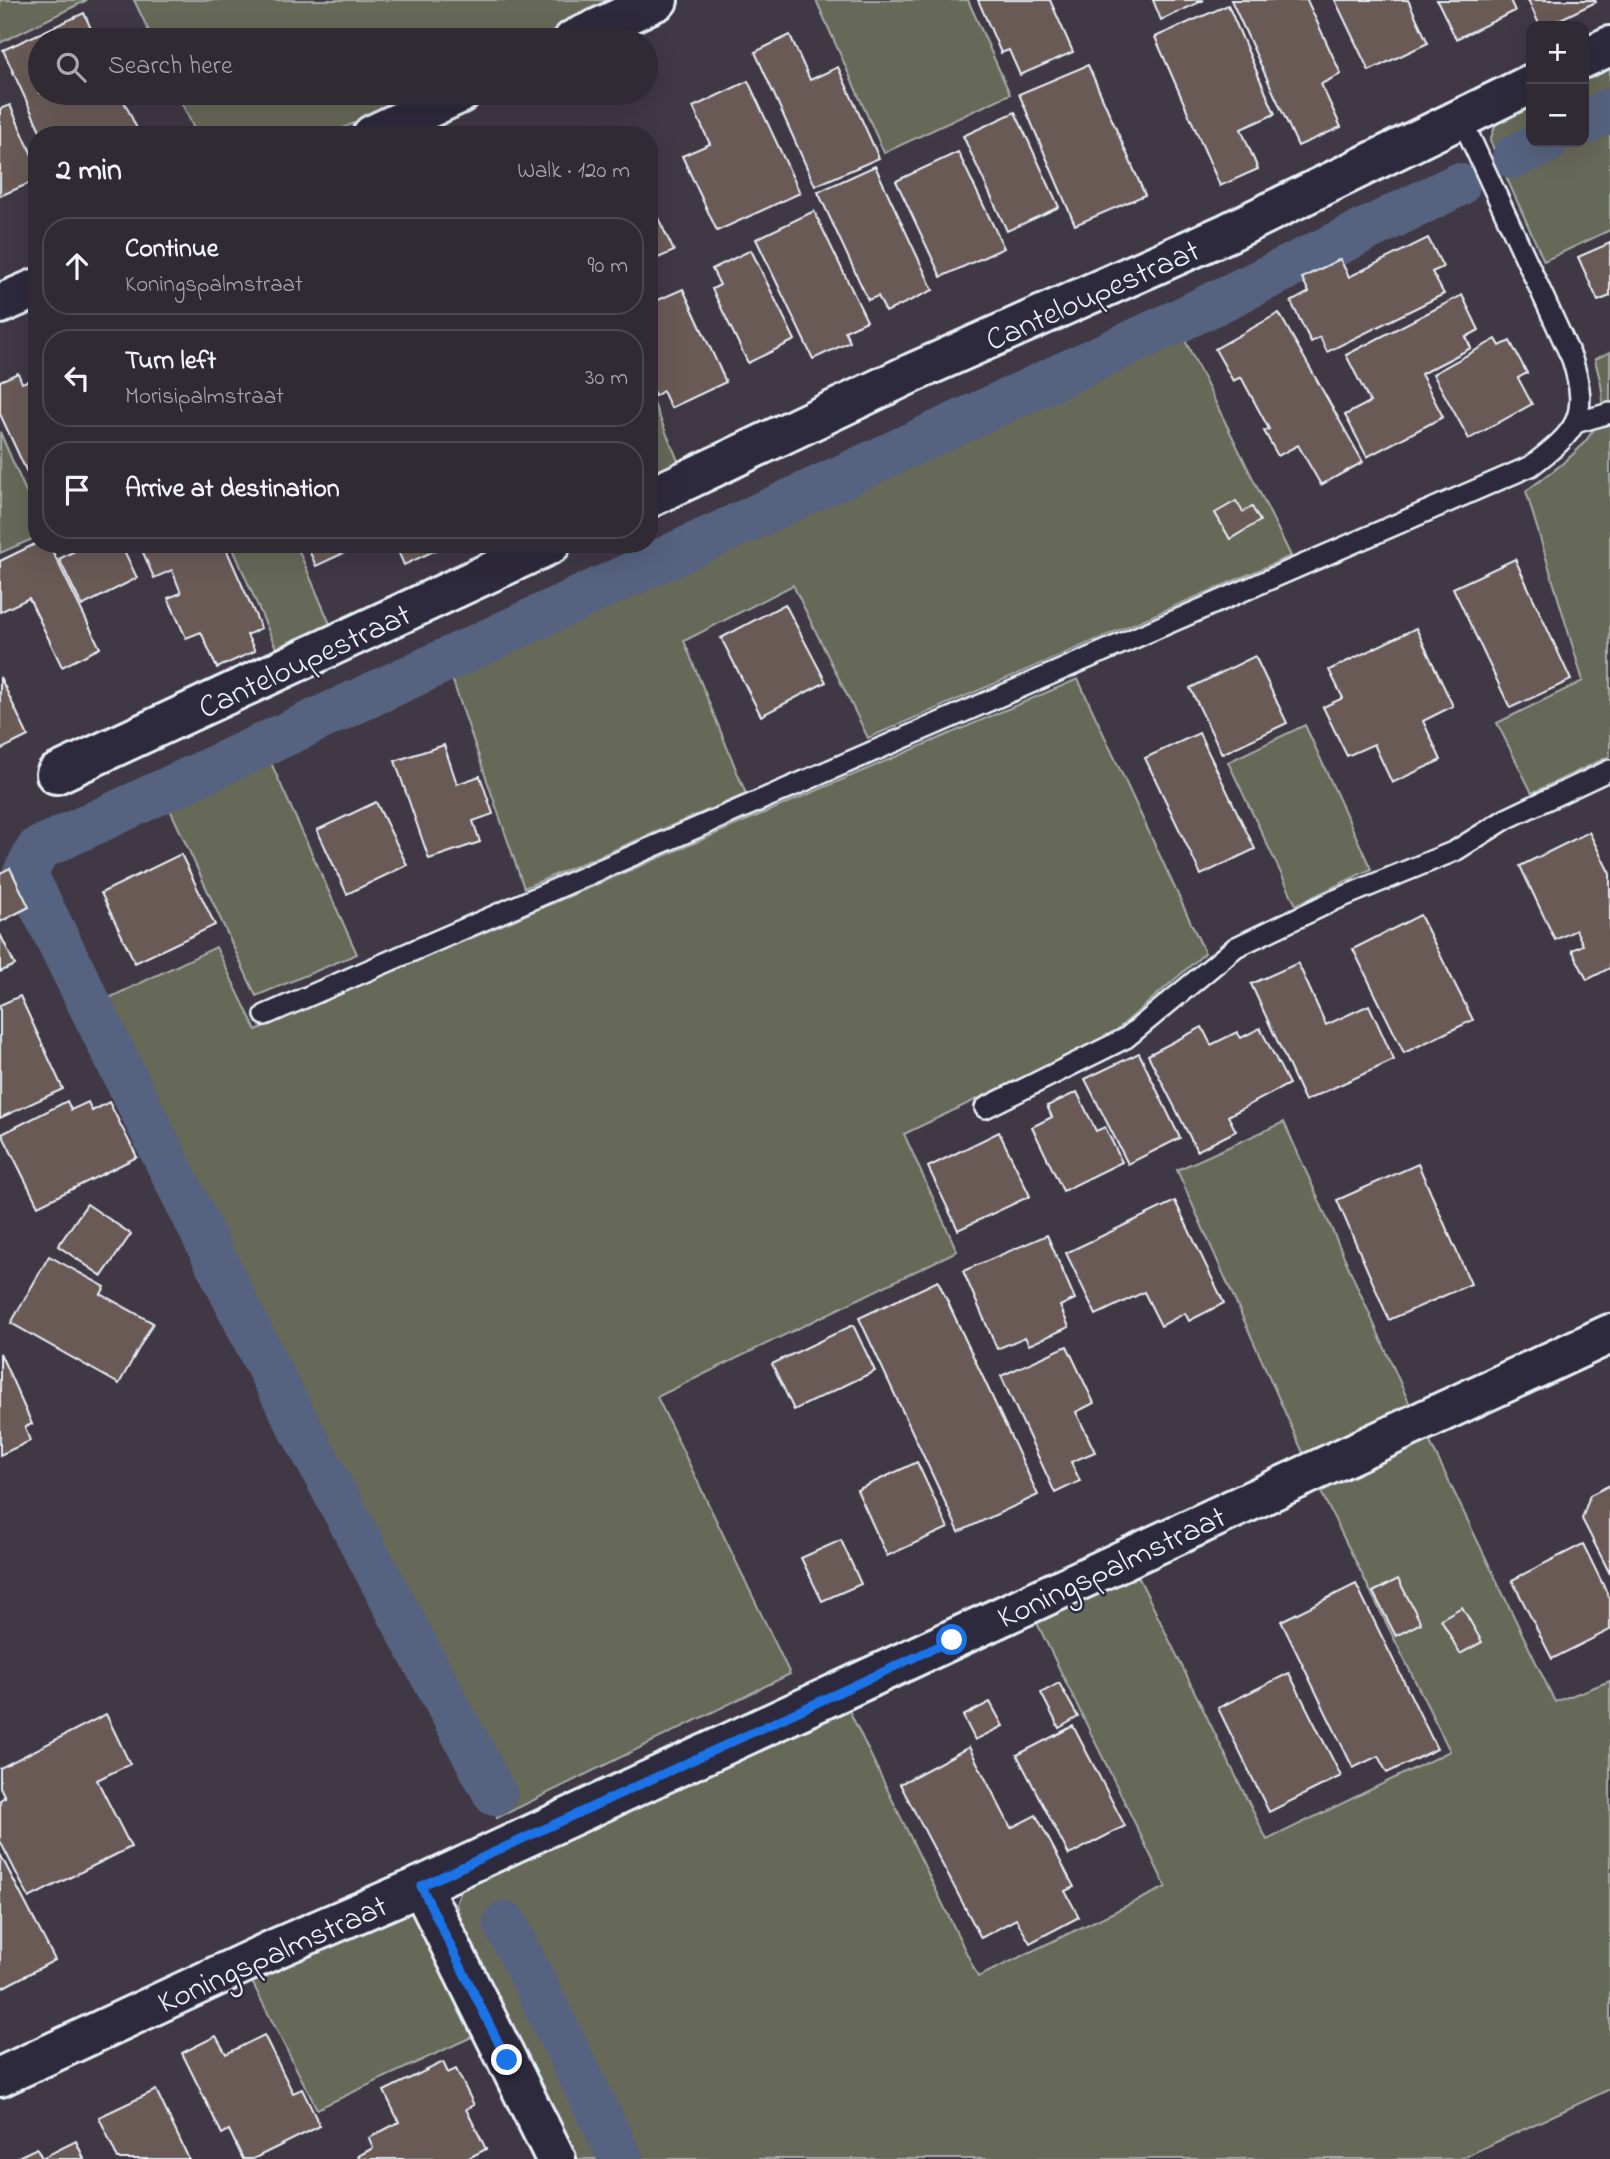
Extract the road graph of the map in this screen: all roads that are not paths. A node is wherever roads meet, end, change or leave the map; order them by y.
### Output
1 (658, 0) edge
2 (598, 28) edge
3 (1610, 46) edge
4 (1589, 56) edge
5 (1526, 86) edge
6 (436, 105) edge
7 (1461, 118) junction
8 (391, 126) edge
9 (28, 292) edge
10 (0, 304) edge
11 (1610, 413) edge
12 (1575, 423) junction
13 (658, 494) edge
14 (532, 553) edge
15 (1610, 770) edge
16 (56, 774) dead end
17 (265, 1015) dead end
18 (985, 1108) dead end
19 (1610, 1334) edge
20 (421, 1886) junction
21 (0, 2077) edge
22 (556, 2159) edge

1 - 2 street
3 - 4 street
5 - 7 street, Canteloupestraat
6 - 8 street
7 - 12 lane
7 - 13 street, Canteloupestraat
9 - 10 street
11 - 12 lane
12 - 17 lane
14 - 16 street, Canteloupestraat
15 - 18 lane
19 - 20 street, Koningspalmstraat
20 - 21 street, Koningspalmstraat
20 - 22 street

